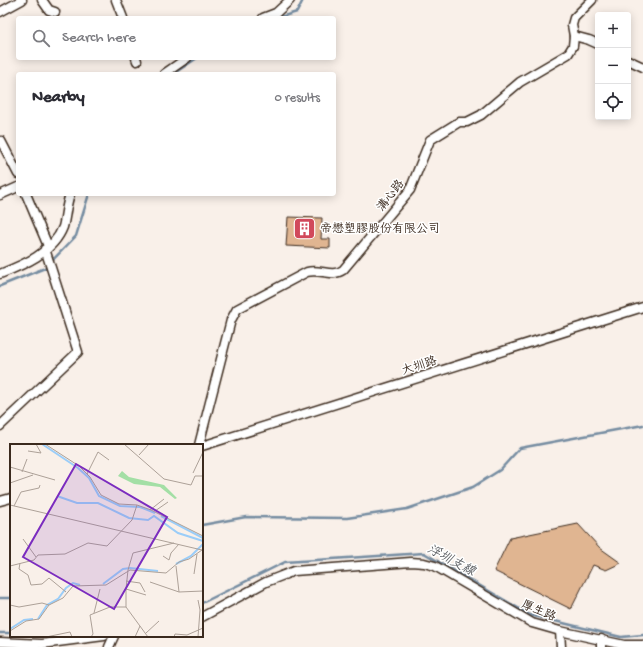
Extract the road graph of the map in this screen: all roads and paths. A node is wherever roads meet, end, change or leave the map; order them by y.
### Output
1 (22, 0) edge
2 (42, 0) edge
3 (116, 0) edge
4 (290, 0) edge
5 (592, 0) edge
6 (0, 12) edge
7 (55, 12) dead end
8 (122, 16) edge
9 (268, 16) edge
10 (574, 36) junction
11 (595, 43) edge
12 (184, 60) edge
13 (631, 61) edge
14 (643, 67) edge
15 (167, 72) edge
16 (0, 141) edge
17 (16, 170) edge
18 (16, 188) edge
19 (0, 195) edge
20 (27, 196) edge
21 (70, 196) edge
22 (47, 248) junction
23 (0, 274) edge
24 (643, 307) edge
25 (0, 426) edge
26 (199, 444) edge
27 (203, 446) edge
28 (10, 498) edge
29 (0, 501) edge
30 (203, 616) edge
31 (560, 631) junction
32 (94, 637) edge
33 (114, 637) edge
34 (85, 638) junction
35 (0, 642) edge
36 (601, 643) edge
37 (643, 645) edge
38 (81, 647) edge
39 (110, 647) edge
40 (561, 647) edge

1 - 6 street
2 - 7 street
3 - 8 street
4 - 9 street
5 - 10 street, 溝心路
10 - 11 street
10 - 26 street, 溝心路
12 - 15 street
13 - 14 street
16 - 17 street
18 - 19 street
20 - 22 street
21 - 22 street
22 - 23 street
22 - 25 street
24 - 27 street, 大圳路
28 - 29 street
30 - 31 street, 厚生路
31 - 36 street, 厚生路
31 - 40 street
32 - 34 street
33 - 39 street
34 - 35 street
34 - 38 street
36 - 37 street, 厚生路

